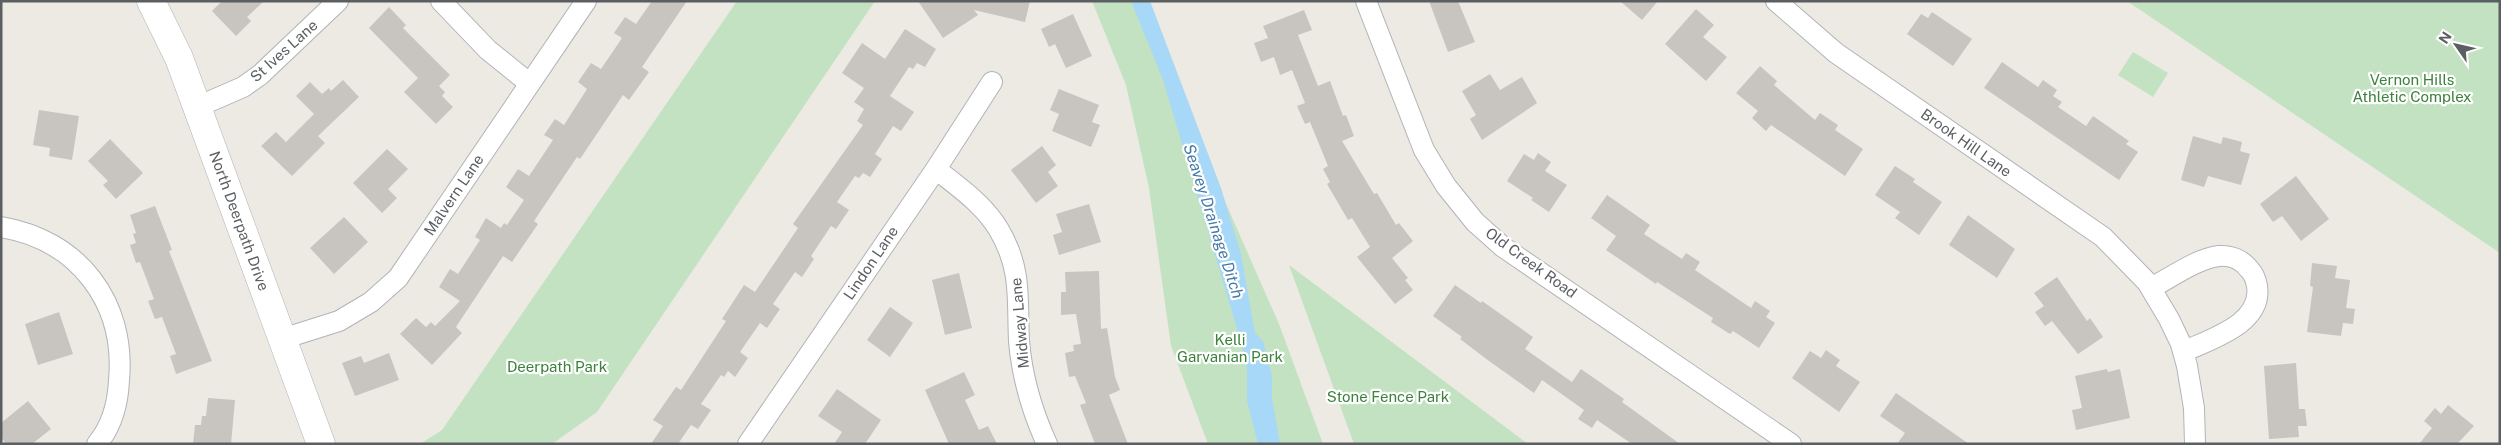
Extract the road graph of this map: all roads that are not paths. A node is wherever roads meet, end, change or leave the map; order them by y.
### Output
1 (151, 1) edge
2 (338, 1) edge
3 (441, 1) edge
4 (586, 1) edge
5 (1366, 1) edge
6 (1776, 1) edge
7 (992, 82) dead end
8 (530, 83) junction
9 (197, 107) junction
10 (936, 169) junction
11 (1, 227) edge
12 (2151, 288) junction
13 (282, 340) junction
14 (2183, 352) junction
15 (96, 444) edge
16 (321, 444) edge
17 (748, 444) edge
18 (1047, 444) edge
19 (1791, 444) edge
20 (2195, 444) edge

1 - 9 street, North Deerpath Drive
2 - 9 street, St Ives Lane
3 - 8 street
4 - 8 street, Malvern Lane
5 - 19 street, Old Creek Road
6 - 12 street, Brook Hill Lane
7 - 10 street, Lindon Lane
8 - 13 street, Malvern Lane
9 - 13 street, North Deerpath Drive
10 - 17 street, Lindon Lane
10 - 18 street, Midway Lane
11 - 15 street
12 - 14 street, Brook Hill Lane
12 - 14 street
13 - 16 street, North Deerpath Drive
14 - 20 street, Brook Hill Lane

